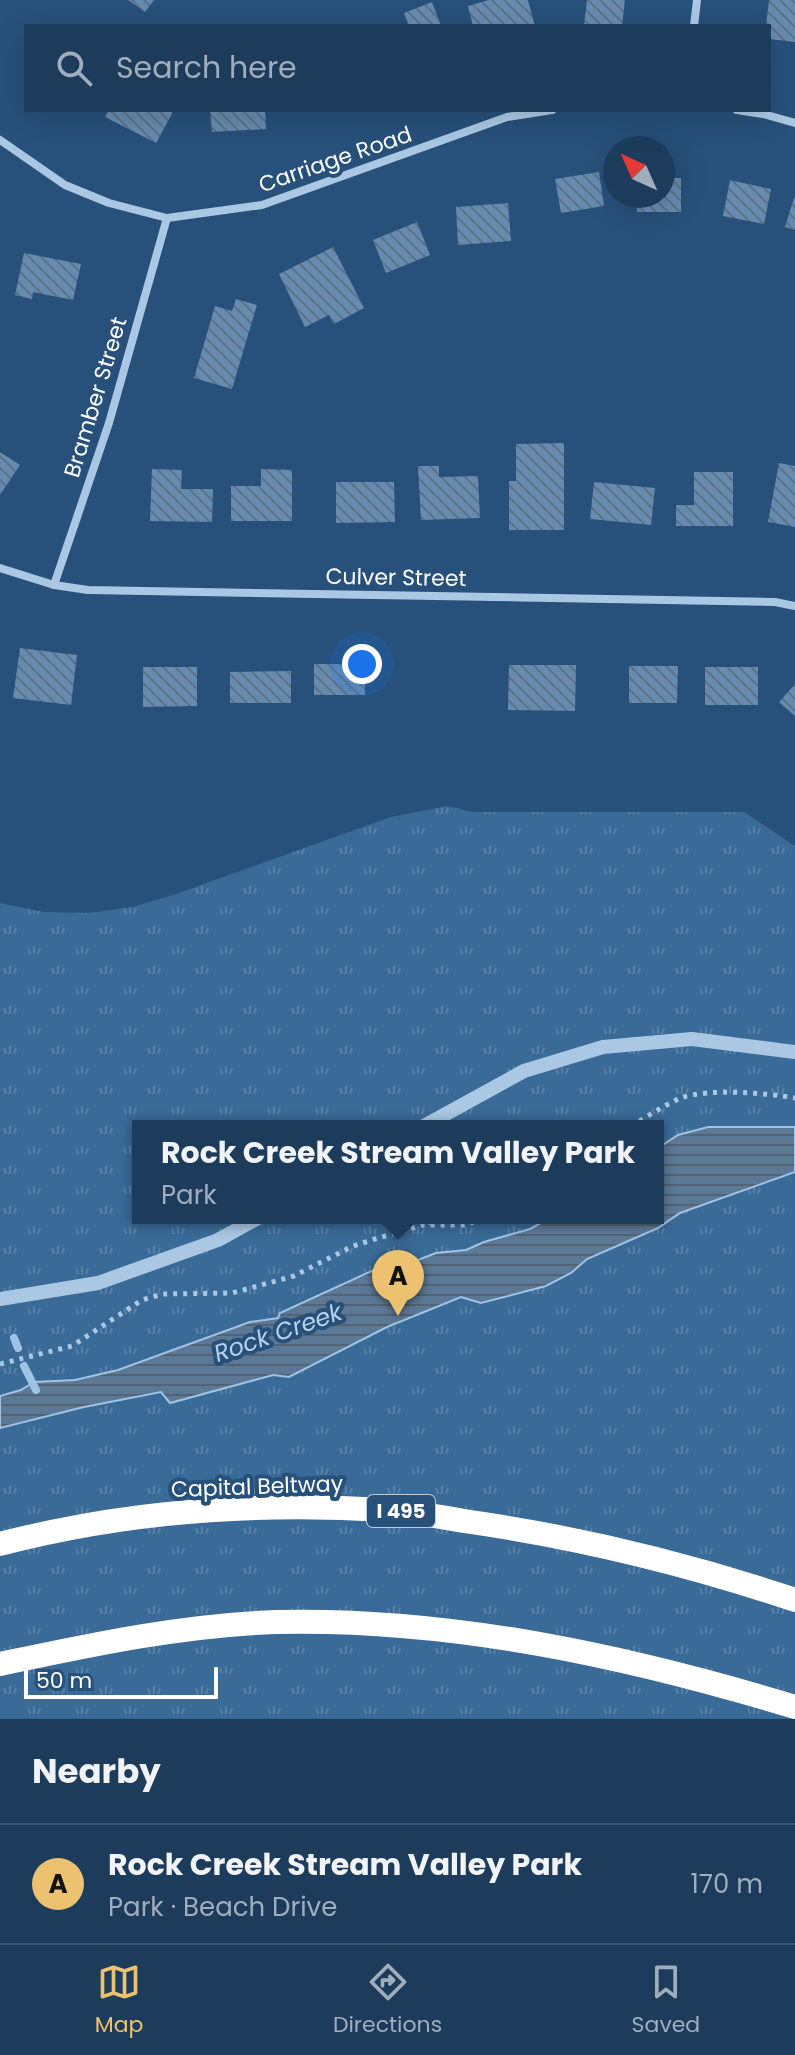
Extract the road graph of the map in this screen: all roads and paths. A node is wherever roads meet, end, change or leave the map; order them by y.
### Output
1 (697, 0) edge
2 (694, 24) edge
3 (539, 112) edge
4 (750, 112) edge
5 (795, 123) edge
6 (0, 140) edge
7 (167, 218) junction
8 (0, 568) edge
9 (54, 585) junction
10 (795, 606) edge
11 (795, 1052) edge
12 (795, 1098) edge
13 (435, 1120) edge
14 (642, 1120) edge
15 (247, 1224) edge
16 (468, 1224) edge
17 (423, 1225) joint
18 (0, 1299) edge
19 (0, 1364) edge
20 (0, 1544) edge
21 (795, 1600) edge
22 (0, 1664) edge
23 (795, 1707) edge

1 - 2 street
3 - 7 street, Carriage Road
4 - 5 street
6 - 7 street, Carriage Road
7 - 9 street, Bramber Street
8 - 9 street, Culver Street
9 - 10 street, Culver Street
11 - 13 street
12 - 14 path
15 - 18 street
16 - 17 path
17 - 19 path
20 - 21 highway, Capital Beltway / I 495
22 - 23 highway

